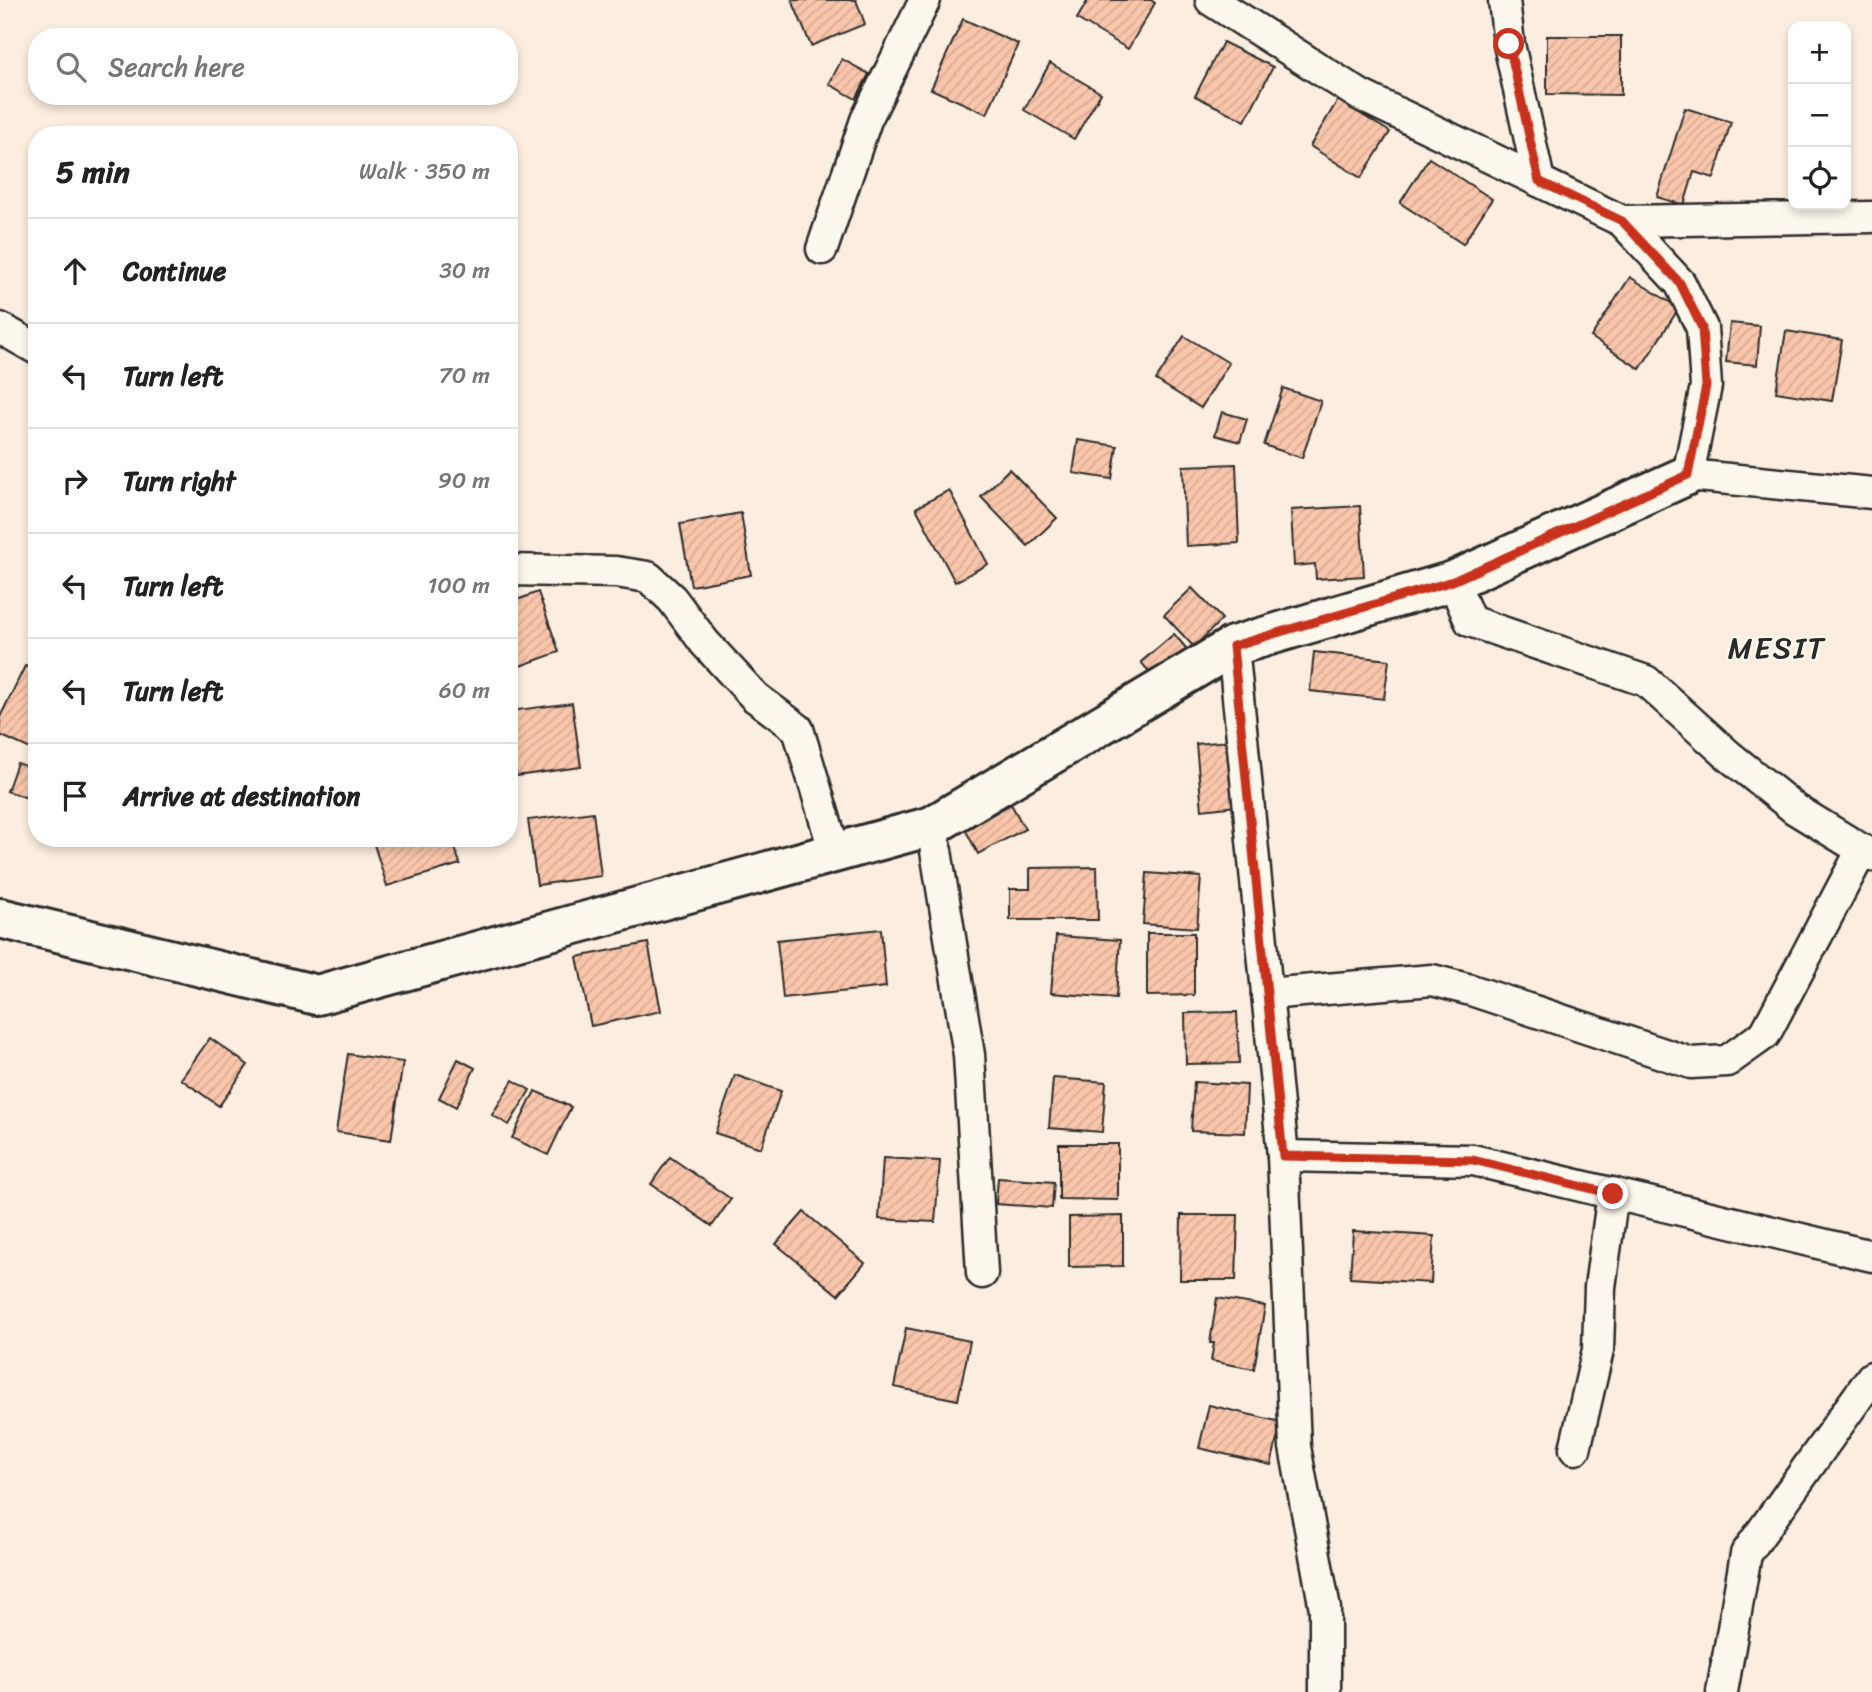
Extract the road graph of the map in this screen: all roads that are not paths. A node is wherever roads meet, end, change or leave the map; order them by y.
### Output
1 (925, 0) edge
2 (1211, 0) edge
3 (1504, 0) edge
4 (1539, 181) junction
5 (1872, 217) edge
6 (1622, 221) junction
7 (822, 249) dead end
8 (0, 328) edge
9 (28, 344) edge
10 (1688, 475) junction
11 (1872, 493) edge
12 (518, 570) edge
13 (1453, 581) junction
14 (1233, 646) junction
15 (932, 826) junction
16 (835, 853) junction
17 (1867, 853) edge
18 (0, 918) edge
19 (1268, 994) junction
20 (1283, 1156) junction
21 (1613, 1194) junction
22 (1872, 1256) edge
23 (982, 1273) dead end
24 (1872, 1377) edge
25 (1575, 1449) dead end
26 (1325, 1692) edge
27 (1723, 1692) edge

1 - 7 street
2 - 4 street
3 - 4 street
4 - 6 street
5 - 6 street
6 - 10 street
8 - 9 street
10 - 11 street
10 - 13 street
12 - 16 street
13 - 14 street
13 - 17 street
14 - 15 street
14 - 19 street
15 - 16 street
15 - 23 street
16 - 18 street
17 - 19 street
19 - 20 street
20 - 21 street
20 - 26 street
21 - 22 street
21 - 25 street
24 - 27 street

